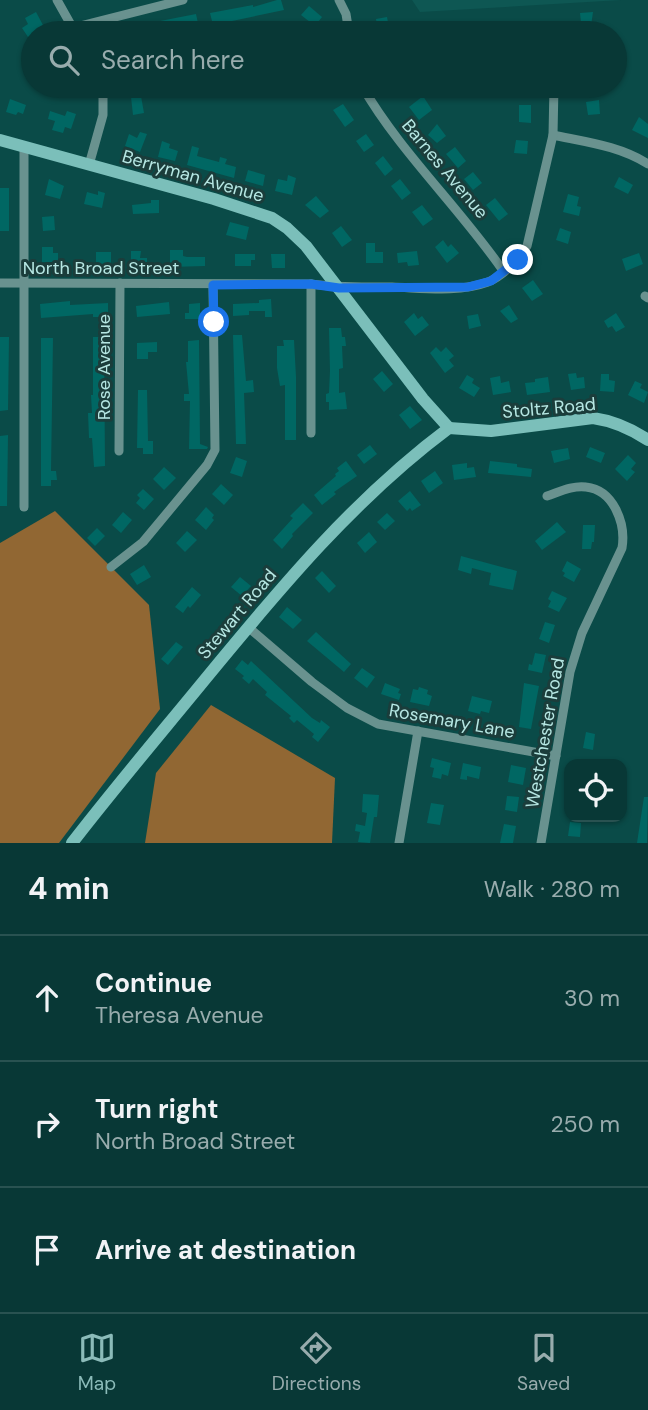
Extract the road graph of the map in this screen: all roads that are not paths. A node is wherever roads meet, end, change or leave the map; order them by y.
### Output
1 (57, 0) edge
2 (183, 0) edge
3 (339, 0) edge
4 (69, 21) edge
5 (109, 21) edge
6 (347, 21) edge
7 (103, 98) edge
8 (370, 98) edge
9 (554, 98) edge
10 (553, 135) junction
11 (0, 140) edge
12 (24, 147) junction
13 (648, 164) edge
14 (89, 165) junction
15 (504, 272) junction
16 (0, 283) edge
17 (120, 283) junction
18 (25, 284) junction
19 (311, 284) junction
20 (213, 285) junction
21 (339, 288) junction
22 (449, 428) junction
23 (311, 433) dead end
24 (648, 439) edge
25 (119, 451) dead end
26 (547, 496) dead end
27 (24, 507) dead end
28 (111, 567) dead end
29 (248, 627) junction
30 (418, 731) junction
31 (556, 756) junction
32 (72, 843) edge
33 (399, 843) edge
34 (541, 843) edge

1 - 4 street
2 - 5 street
3 - 6 street
7 - 14 street
8 - 15 street, Barnes Avenue
9 - 10 street, North Broad Street
10 - 13 street
10 - 15 street, North Broad Street
11 - 12 street, Berryman Avenue
12 - 14 street, Berryman Avenue
12 - 18 street
14 - 21 street, Berryman Avenue
15 - 21 street, North Broad Street
16 - 18 street, North Broad Street
17 - 18 street, North Broad Street
17 - 20 street, North Broad Street
17 - 25 street, Rose Avenue
18 - 27 street
19 - 20 street, North Broad Street
19 - 21 street, North Broad Street
19 - 23 street
20 - 28 street
21 - 22 street, Berryman Avenue
22 - 24 street, Stoltz Road
22 - 29 street, Stewart Road
26 - 31 street, Westchester Road
29 - 30 street, Rosemary Lane
29 - 32 street, Stewart Road
30 - 31 street, Rosemary Lane
30 - 33 street
31 - 34 street, Westchester Road

